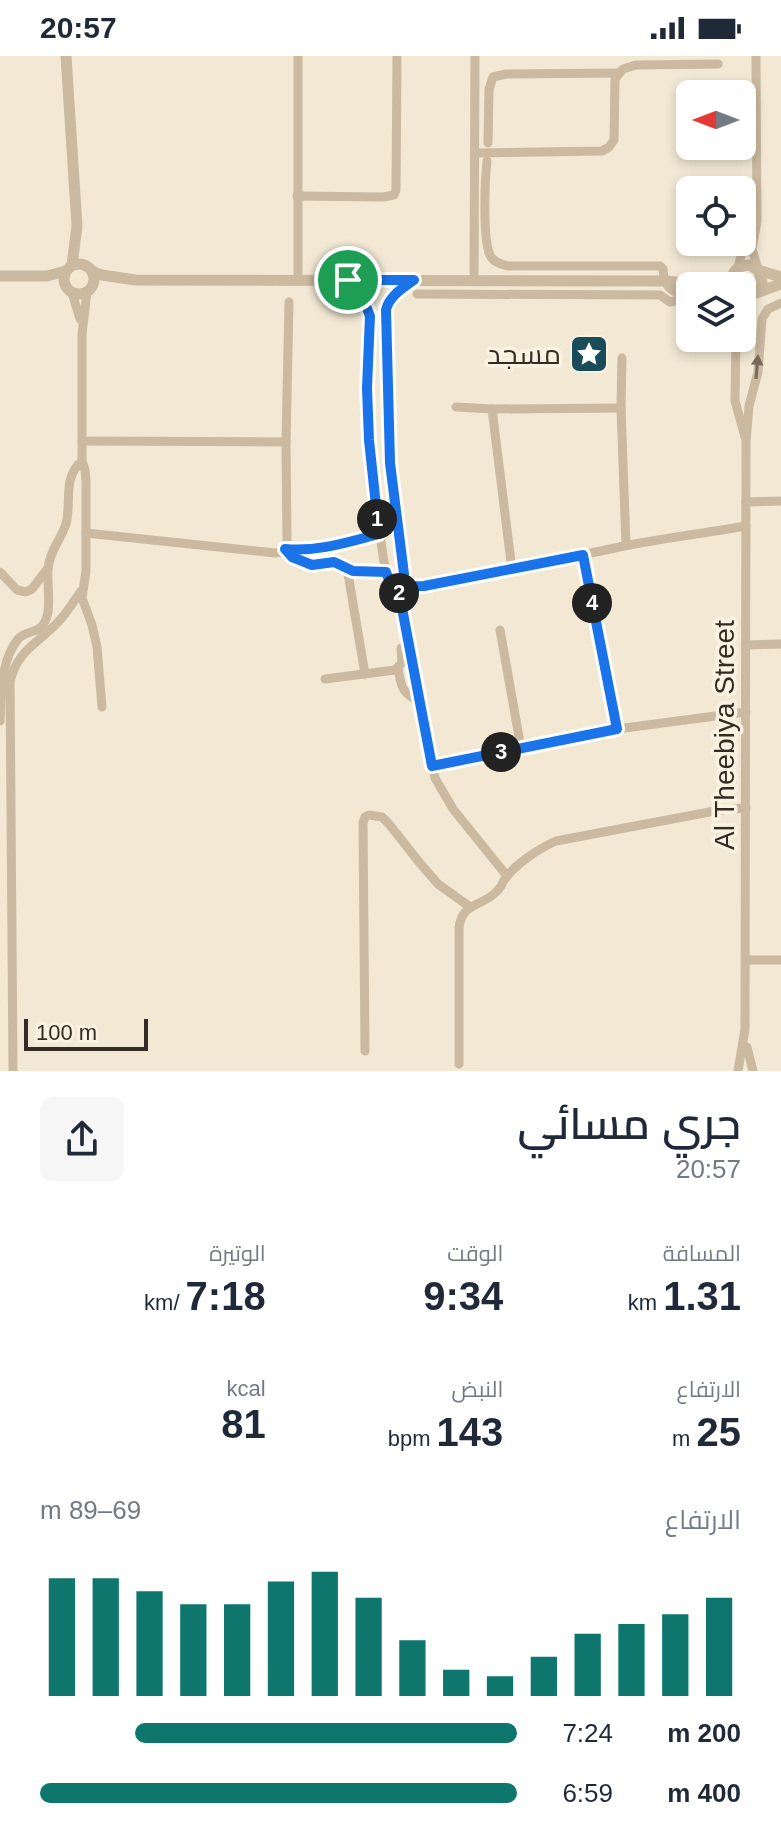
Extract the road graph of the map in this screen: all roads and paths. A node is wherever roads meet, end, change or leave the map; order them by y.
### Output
1 (66, 56) edge
2 (298, 56) edge
3 (397, 56) edge
4 (475, 56) edge
5 (756, 56) edge
6 (718, 64) dead end
7 (618, 73) junction
8 (488, 143) dead end
9 (475, 153) junction
10 (487, 161) dead end
11 (756, 176) edge
12 (297, 196) junction
13 (756, 209) edge
14 (77, 226) junction
15 (756, 227) edge
16 (740, 256) edge
17 (754, 256) edge
18 (627, 265) junction
19 (591, 266) junction
20 (69, 268) junction
21 (91, 269) junction
22 (736, 269) junction
23 (758, 269) junction
24 (734, 272) edge
25 (0, 276) edge
26 (781, 277) edge
27 (135, 280) junction
28 (298, 280) junction
29 (348, 280) junction
30 (414, 280) junction
31 (474, 280) junction
32 (591, 280) junction
33 (628, 280) junction
34 (664, 281) junction
35 (0, 282) edge
36 (676, 282) edge
37 (781, 284) edge
38 (69, 290) junction
39 (89, 290) junction
40 (676, 292) edge
41 (756, 293) joint
42 (417, 294) dead end
43 (676, 301) edge
44 (289, 302) dead end
45 (781, 303) edge
46 (82, 334) junction
47 (736, 352) edge
48 (622, 358) dead end
49 (736, 406) junction
50 (749, 406) junction
51 (456, 407) dead end
52 (621, 408) junction
53 (492, 409) junction
54 (82, 441) junction
55 (746, 441) junction
56 (286, 442) junction
57 (82, 461) junction
58 (781, 501) edge
59 (746, 502) junction
60 (746, 526) junction
61 (86, 533) junction
62 (379, 534) junction
63 (626, 545) junction
64 (285, 549) junction
65 (583, 555) junction
66 (48, 568) junction
67 (347, 568) junction
68 (512, 570) junction
69 (0, 572) edge
70 (386, 572) junction
71 (398, 587) junction
72 (81, 591) junction
73 (500, 630) dead end
74 (781, 644) edge
75 (746, 645) junction
76 (401, 648) dead end
77 (404, 664) junction
78 (365, 674) junction
79 (325, 679) dead end
80 (420, 702) junction
81 (102, 707) dead end
82 (746, 712) junction
83 (0, 721) edge
84 (617, 729) junction
85 (521, 748) junction
86 (432, 766) junction
87 (746, 808) junction
88 (0, 861) edge
89 (11, 861) junction
90 (507, 876) junction
91 (470, 907) junction
92 (746, 960) junction
93 (781, 960) edge
94 (0, 981) edge
95 (13, 981) junction
96 (745, 1029) junction
97 (365, 1051) dead end
98 (459, 1064) dead end
99 (13, 1071) edge
100 (738, 1071) edge
101 (753, 1071) edge

1 - 14 street
2 - 12 street
3 - 12 street
4 - 9 street
5 - 11 street
6 - 7 street
7 - 8 street
7 - 9 street
9 - 31 street
10 - 19 street
12 - 28 street
13 - 15 street
14 - 20 street
14 - 21 street
16 - 22 street
17 - 23 street
18 - 19 street
18 - 33 street
18 - 34 street
19 - 32 street
20 - 21 street
20 - 25 street
20 - 38 street
21 - 27 street
21 - 39 street
22 - 23 street
22 - 24 street
22 - 34 street
23 - 26 street
23 - 41 street
27 - 28 street
27 - 39 street
28 - 29 street
29 - 30 street
29 - 62 street
30 - 31 street
30 - 71 street
31 - 32 street
32 - 33 street
33 - 34 street
34 - 36 street
34 - 40 street
35 - 38 street
37 - 41 street
38 - 39 street
38 - 46 street
39 - 46 street
42 - 43 street
44 - 56 street
50 -> 45 street, Al Theebiya Street
46 - 54 street
47 - 49 street, Al Theebiya Street
48 - 52 street
49 - 50 street
49 - 55 street, Al Theebiya Street
50 - 55 street, Al Theebiya Street
51 - 53 street
52 - 53 street
52 - 63 street
53 - 68 street
54 - 56 street
54 - 57 street
55 - 59 street, Al Theebiya Street
56 - 64 street
57 - 61 street
57 - 66 street
58 - 59 street
59 - 60 street, Al Theebiya Street
60 - 63 street
60 - 75 street, Al Theebiya Street
61 - 64 street
61 - 72 street
62 - 64 street
62 - 70 street
63 - 65 street
64 - 67 street
65 - 68 street
65 - 84 street
66 - 69 street
66 - 83 street
67 - 70 street
67 - 78 street
68 - 71 street
70 - 71 street
71 - 77 street
72 - 81 street
72 - 89 street
73 - 85 street
74 - 75 street
75 - 82 street, Al Theebiya Street
76 - 77 street
77 - 78 street
77 - 80 street
77 - 80 street
78 - 79 street
80 - 86 street
82 - 84 street
82 - 87 street, Al Theebiya Street
84 - 85 street
85 - 86 street
86 - 90 street
87 - 90 street
87 - 92 street, Al Theebiya Street
88 - 89 street
89 - 95 street
90 - 91 street
91 - 97 street
91 - 98 street
92 - 93 street
92 - 96 street, Al Theebiya Street
94 - 95 street
95 - 99 street
96 - 100 street, Al Theebiya Street
96 - 101 street, Al Theebiya Street

